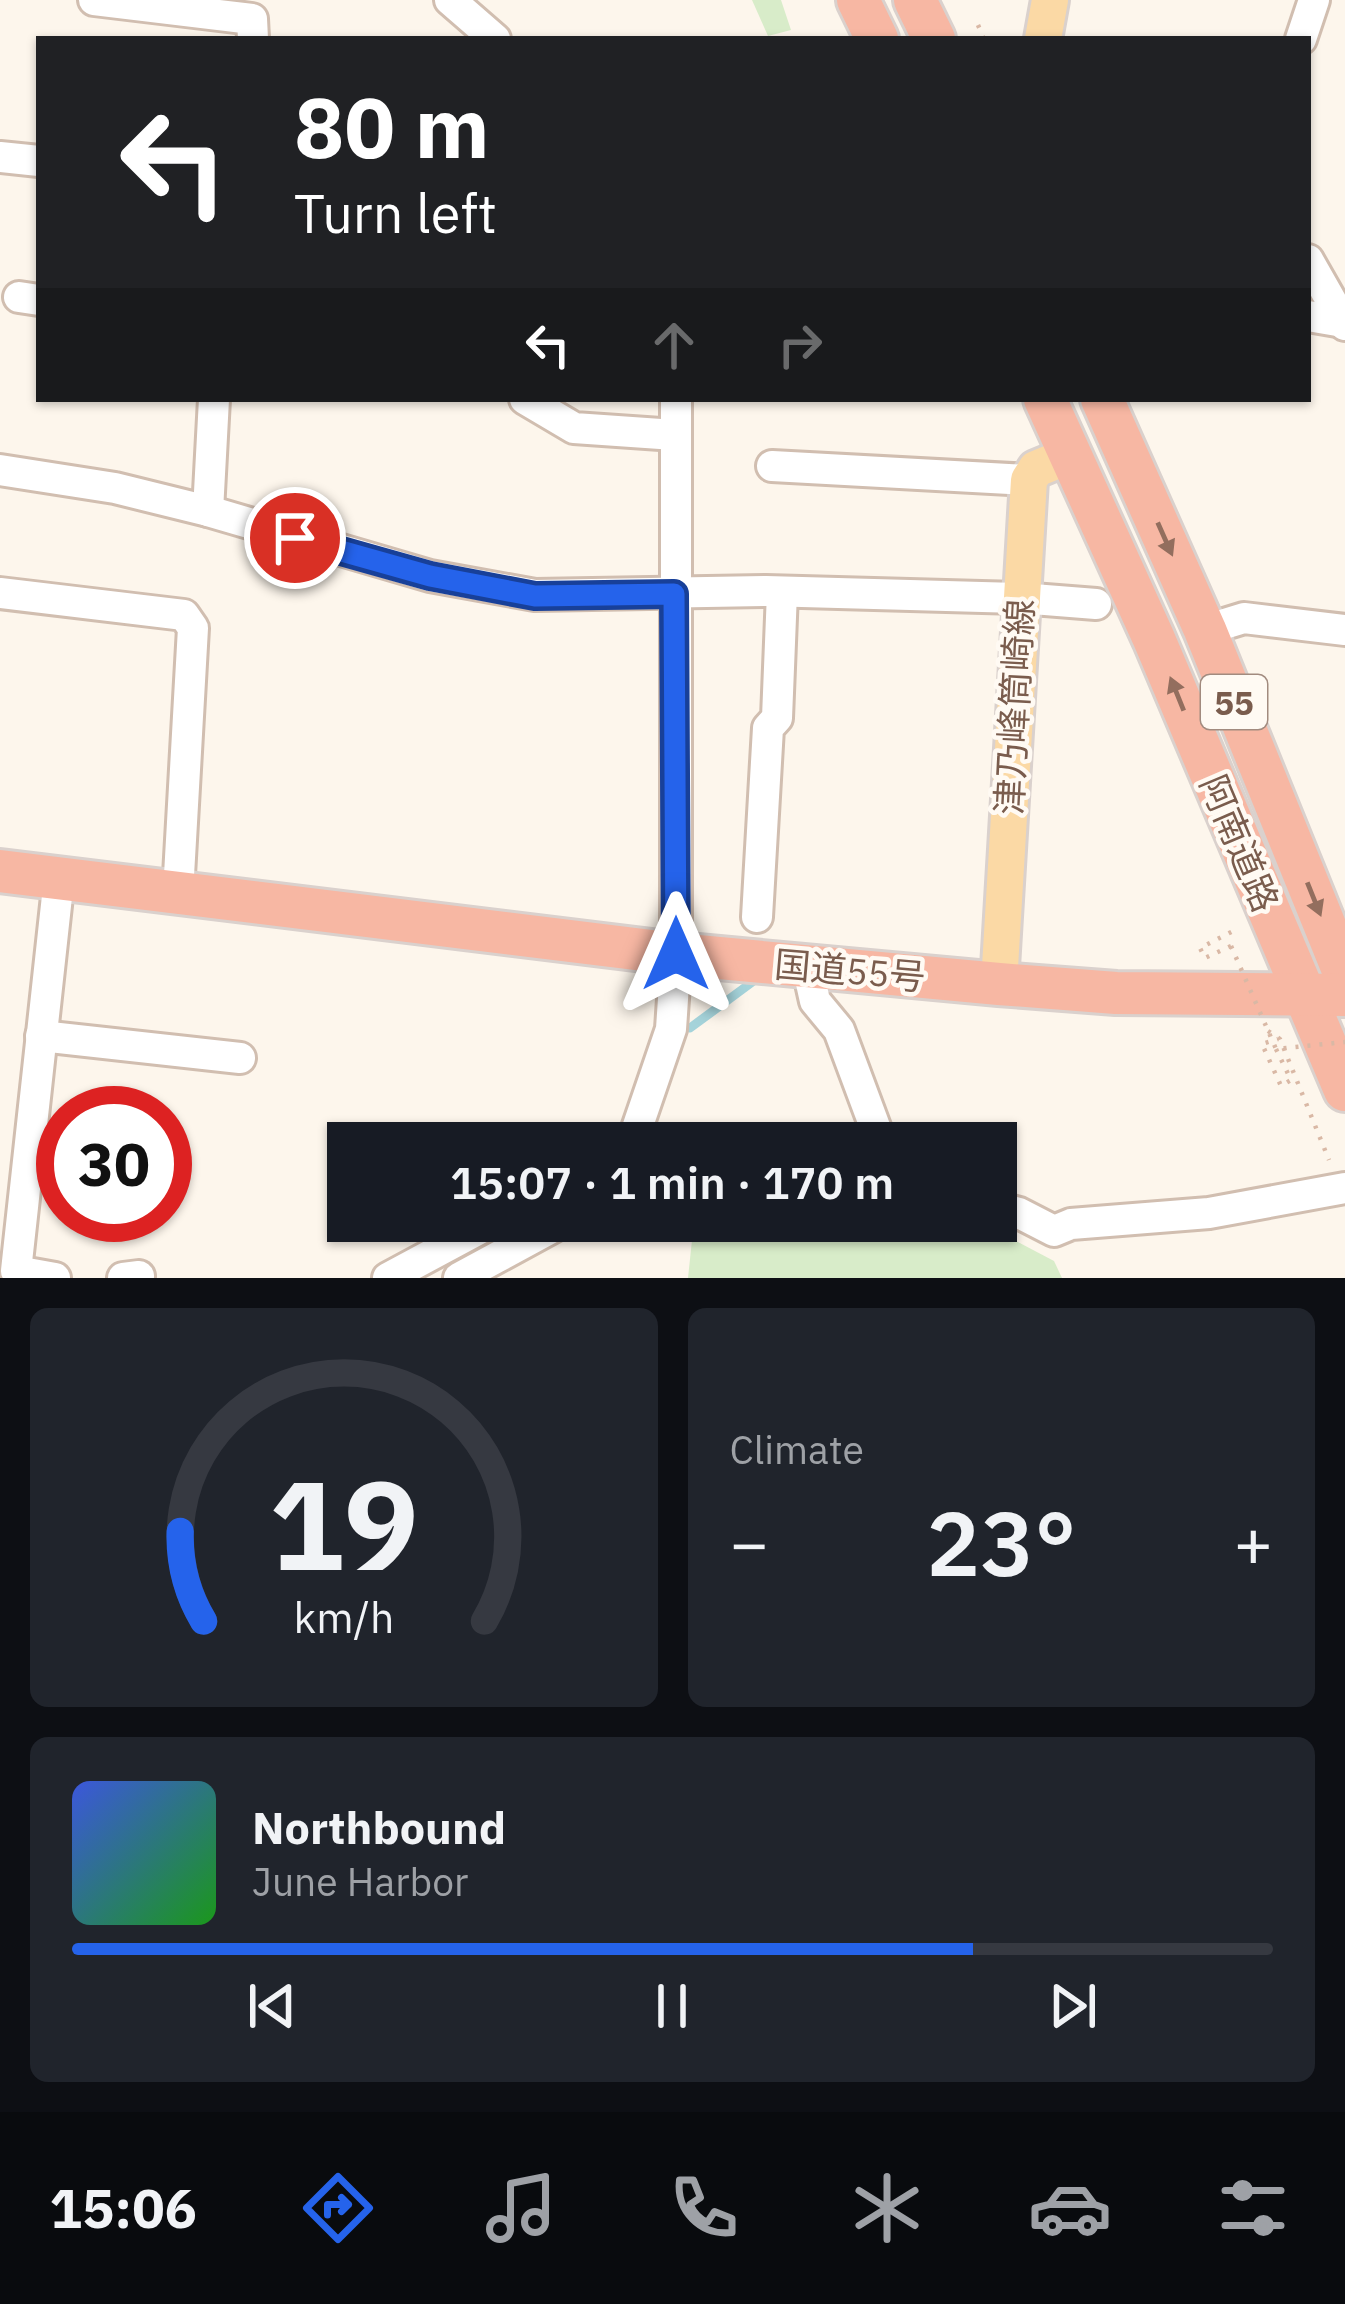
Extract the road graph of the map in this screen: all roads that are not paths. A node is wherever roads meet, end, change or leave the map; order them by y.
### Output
1 (94, 0) edge
2 (450, 0) edge
3 (858, 0) edge
4 (915, 0) edge
5 (1050, 0) edge
6 (1314, 0) edge
7 (253, 36) edge
8 (492, 36) edge
9 (876, 36) edge
10 (933, 36) edge
11 (1043, 36) edge
12 (1302, 36) edge
13 (0, 157) edge
14 (36, 161) edge
15 (1311, 265) edge
16 (1311, 317) edge
17 (1344, 324) edge
18 (214, 402) edge
19 (530, 402) edge
20 (676, 402) edge
21 (1046, 402) edge
22 (1103, 402) edge
23 (676, 435) junction
24 (1070, 455) junction
25 (772, 466) dead end
26 (0, 470) edge
27 (1029, 480) junction
28 (208, 511) junction
29 (782, 592) junction
30 (0, 593) edge
31 (674, 594) junction
32 (1020, 598) junction
33 (1096, 604) dead end
34 (1205, 630) junction
35 (1345, 630) edge
36 (0, 871) edge
37 (59, 878) junction
38 (178, 893) junction
39 (757, 917) dead end
40 (676, 954) junction
41 (808, 965) junction
42 (1345, 976) edge
43 (999, 984) junction
44 (1326, 995) edge
45 (41, 1036) junction
46 (240, 1058) dead end
47 (1345, 1090) edge
48 (637, 1122) edge
49 (873, 1122) edge
50 (1343, 1188) edge
51 (1017, 1213) edge
52 (455, 1242) edge
53 (496, 1242) edge
54 (526, 1242) edge
55 (500, 1256) junction
56 (8, 1269) edge
57 (55, 1278) edge
58 (388, 1278) edge
59 (459, 1278) edge

1 - 7 street
2 - 8 street
3 - 9 highway
4 - 10 highway
5 - 11 main road
6 - 12 street
13 - 14 street
15 - 17 street
16 - 17 street
18 - 28 street
19 - 23 street
20 - 23 street
21 - 24 highway, 阿南道路 / 55
22 -> 34 highway, 阿南道路 / 55
23 - 31 street
24 - 27 main road
44 -> 24 highway, 阿南道路 / 55
25 - 27 street
26 - 28 street
27 - 32 main road, 津乃峰筒崎線
28 - 31 street
29 - 31 street
29 - 32 street
29 - 39 street
30 - 38 street
31 - 40 street
32 - 33 street
32 - 43 main road, 津乃峰筒崎線
34 - 35 street
34 -> 42 highway, 阿南道路 / 55
36 - 37 highway, 国道55号
37 - 38 highway, 国道55号
37 - 45 street
38 - 40 highway, 国道55号
40 - 41 highway, 国道55号
40 - 48 street
41 - 43 highway, 国道55号
41 - 49 street
43 - 44 highway, 国道55号
44 - 47 highway, 阿南道路 / 55
45 - 46 street
45 - 56 street
50 - 51 street
52 - 58 street
53 - 55 street
54 - 55 street
55 - 59 street
56 - 57 street

